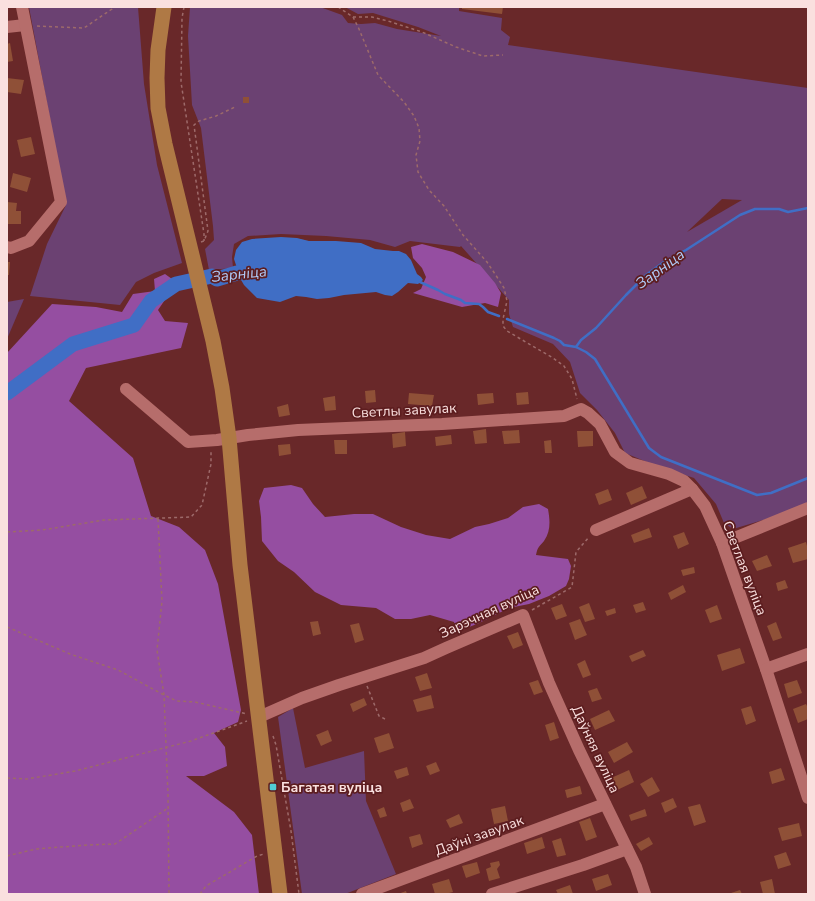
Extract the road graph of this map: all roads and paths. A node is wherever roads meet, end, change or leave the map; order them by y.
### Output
1 (22, 7) edge
2 (112, 7) edge
3 (164, 7) edge
4 (184, 7) edge
5 (338, 7) edge
6 (353, 17) junction
7 (25, 25) junction
8 (7, 27) edge
9 (503, 55) dead end
10 (235, 107) dead end
11 (204, 241) junction
12 (190, 246) junction
13 (7, 247) edge
14 (126, 389) dead end
15 (581, 409) junction
16 (233, 437) junction
17 (692, 489) junction
18 (808, 508) edge
19 (158, 519) junction
20 (596, 530) joint
21 (7, 532) edge
22 (722, 543) junction
23 (523, 615) junction
24 (7, 628) edge
25 (808, 654) edge
26 (766, 669) junction
27 (363, 677) junction
28 (164, 695) junction
29 (259, 717) junction
30 (387, 720) dead end
31 (272, 732) dead end
32 (166, 747) junction
33 (7, 778) edge
34 (805, 778) edge
35 (808, 798) edge
36 (605, 804) junction
37 (168, 808) junction
38 (293, 848) junction
39 (628, 849) junction
40 (275, 850) junction
41 (7, 856) edge
42 (170, 894) edge
43 (200, 894) edge
44 (280, 894) edge
45 (299, 894) edge
46 (362, 894) edge
47 (492, 894) edge
48 (645, 894) edge

1 - 7 street
2 - 7 path
3 - 12 main road
4 - 11 path
5 - 6 path
6 - 9 path
6 - 15 path
7 - 8 street
7 - 13 street
10 - 11 path
11 - 12 path
12 - 16 main road
14 - 16 street, Светлы завулак
15 - 16 street, Светлы завулак
15 - 17 street, Светлая вуліца
16 - 19 path
16 - 29 main road
17 - 20 street
17 - 22 street, Светлая вуліца
18 - 22 street
19 - 21 path
19 - 28 path
20 - 23 path, Зарэчная вуліца
22 - 26 street, Светлая вуліца
23 - 27 street, Зарэчная вуліца
23 - 36 street, Даўняя вуліца
24 - 28 path
25 - 26 street
26 - 34 street, Светлая вуліца
27 - 29 street, Зарэчная вуліца
27 - 30 path
28 - 29 path
28 - 32 path
29 - 32 path
29 - 40 main road
31 - 38 path
32 - 33 path
32 - 37 path
34 - 35 street, Светлая вуліца
36 - 39 street, Даўняя вуліца
36 - 46 street, Даўні завулак
37 - 41 path
37 - 42 path
38 - 40 path
38 - 45 path
39 - 47 street
39 - 48 street, Даўняя вуліца
40 - 43 path
40 - 44 main road

